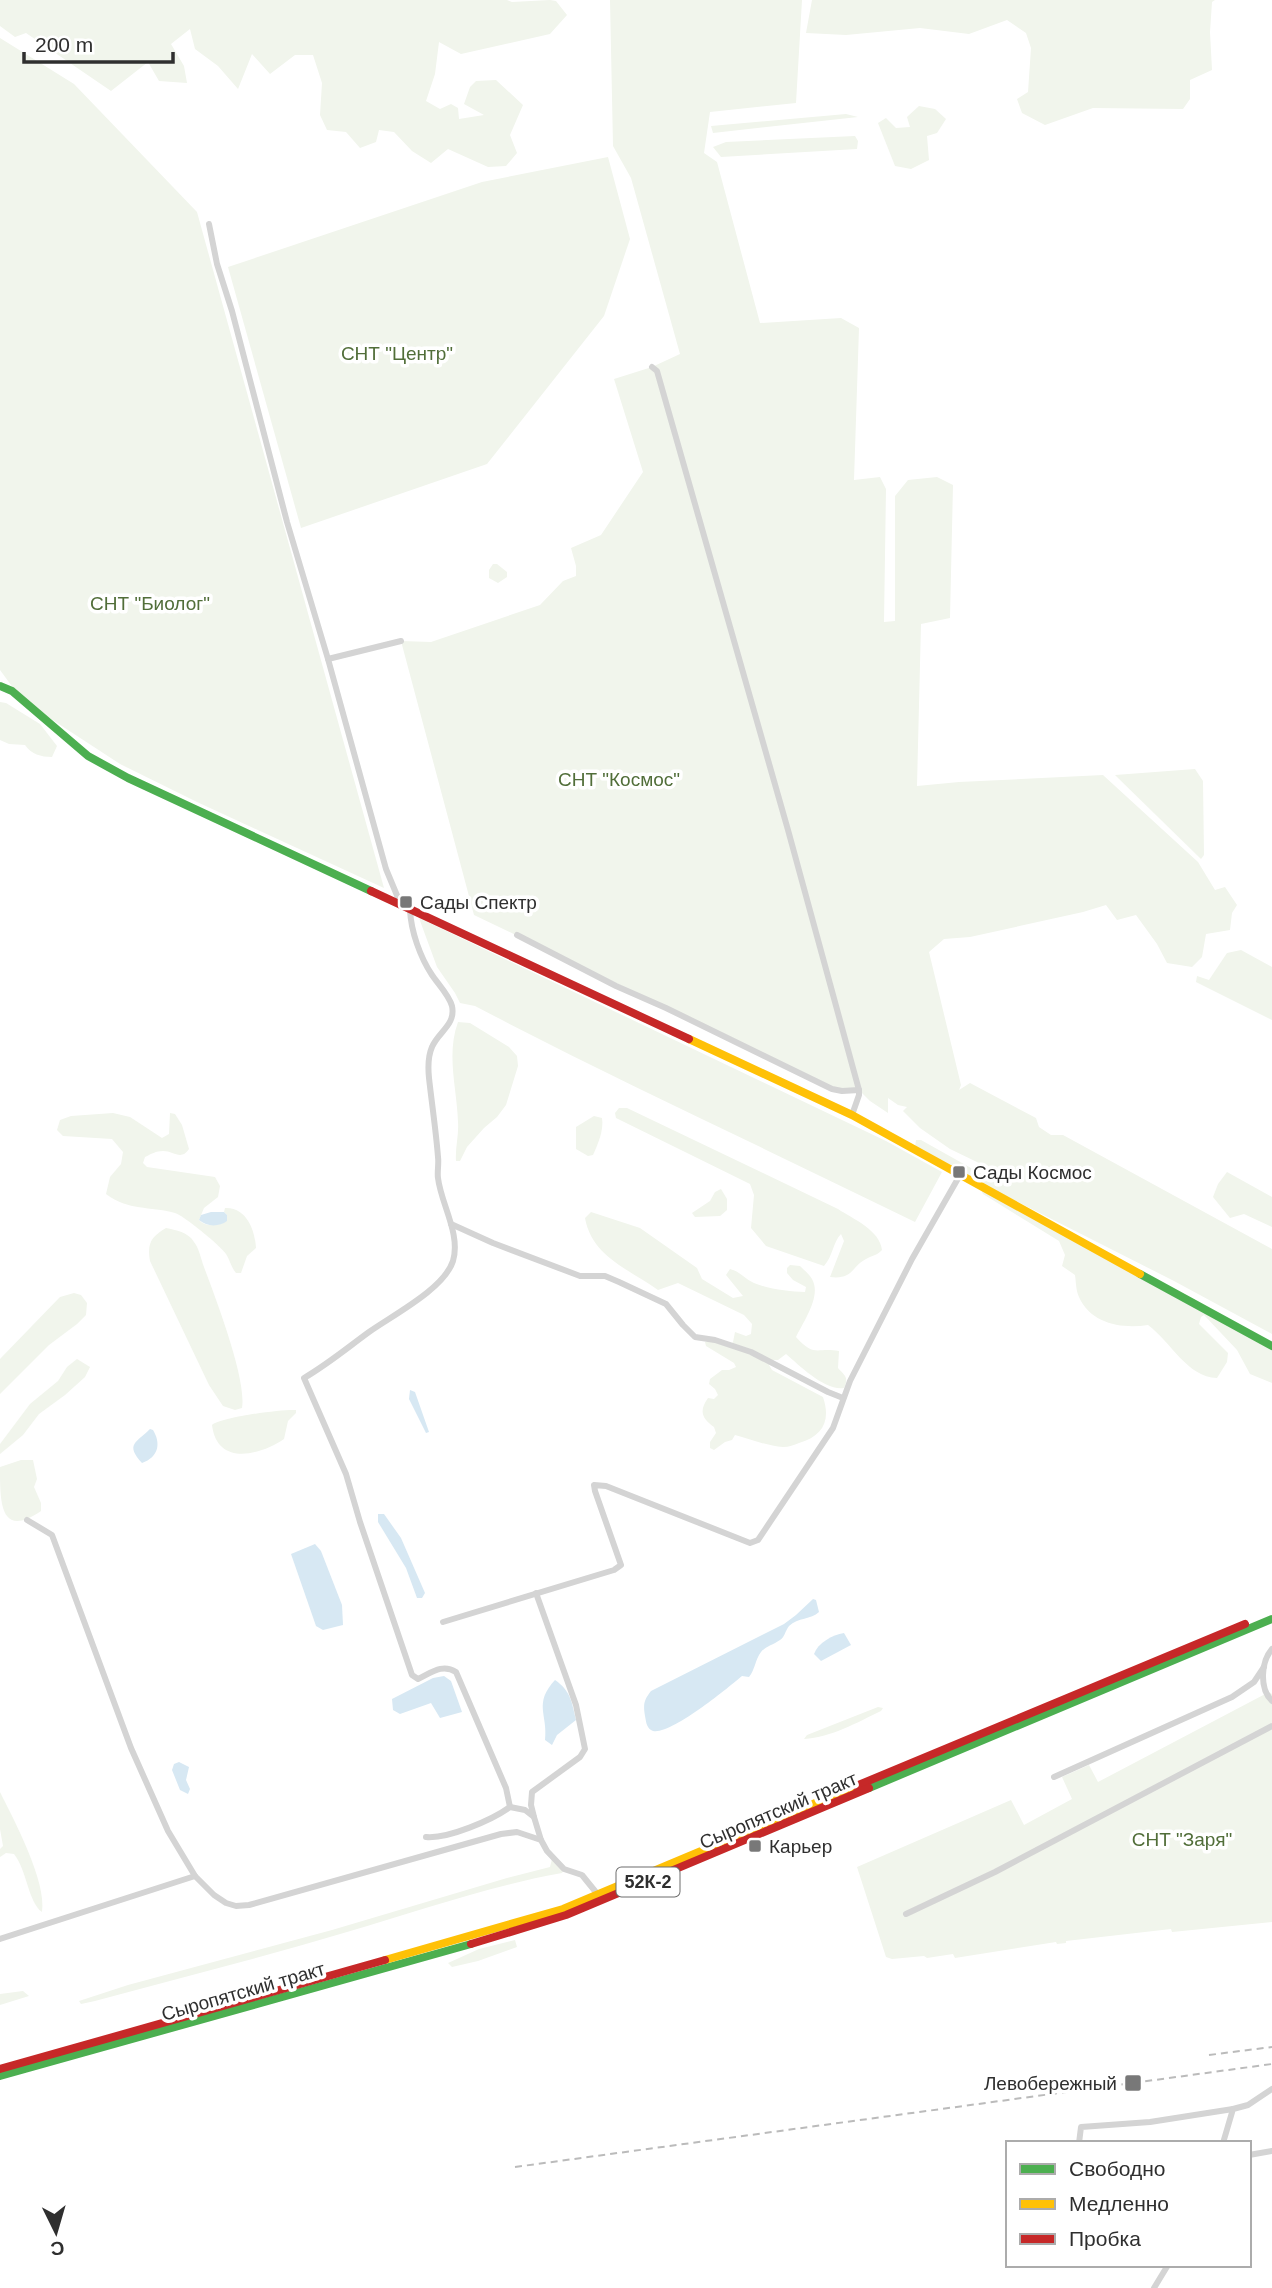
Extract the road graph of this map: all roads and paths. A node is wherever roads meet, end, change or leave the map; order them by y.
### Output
1 (209, 224) dead end
2 (652, 367) dead end
3 (401, 641) dead end
4 (328, 659) junction
5 (0, 686) edge
6 (401, 905) junction
7 (410, 910) junction
8 (517, 935) dead end
9 (859, 1090) junction
10 (852, 1115) junction
11 (960, 1175) junction
12 (451, 1224) junction
13 (1272, 1346) edge
14 (843, 1398) junction
15 (27, 1520) dead end
16 (536, 1593) junction
17 (1272, 1612) edge
18 (1272, 1619) edge
19 (443, 1622) dead end
20 (1272, 1649) edge
21 (1264, 1667) junction
22 (1272, 1701) edge
23 (1272, 1726) edge
24 (1054, 1777) dead end
25 (510, 1807) junction
26 (534, 1816) junction
27 (426, 1837) dead end
28 (541, 1840) junction
29 (195, 1876) junction
30 (599, 1896) junction
31 (906, 1914) dead end
32 (0, 1938) edge
33 (0, 2069) edge
34 (0, 2076) edge
35 (1272, 2089) edge
36 (1233, 2109) junction
37 (1079, 2141) edge
38 (1224, 2141) edge
39 (1272, 2151) edge
40 (1251, 2155) edge
41 (1167, 2267) edge
42 (1154, 2288) edge

1 - 4 street
2 - 9 street
3 - 4 street
4 - 6 street
5 - 6 main road
6 - 7 main road
7 - 10 main road
7 - 12 street
8 - 9 street
9 - 10 street
10 - 11 main road
11 - 13 main road
11 - 14 street
12 - 14 street
12 - 25 street
14 - 16 street
15 - 29 street
16 - 19 street
16 - 26 street
17 - 30 main road, Сыропятский тракт / 52К-2
18 - 34 main road, Сыропятский тракт / 52К-2
20 - 21 street
21 - 22 street
21 - 24 street
23 - 31 street
25 - 26 street
25 - 27 street
26 - 28 street
28 - 29 street
28 - 30 street
29 - 32 street
30 - 33 main road, Сыропятский тракт / 52К-2
35 - 36 street
36 - 37 street
36 - 38 street
39 - 40 street
41 - 42 street

